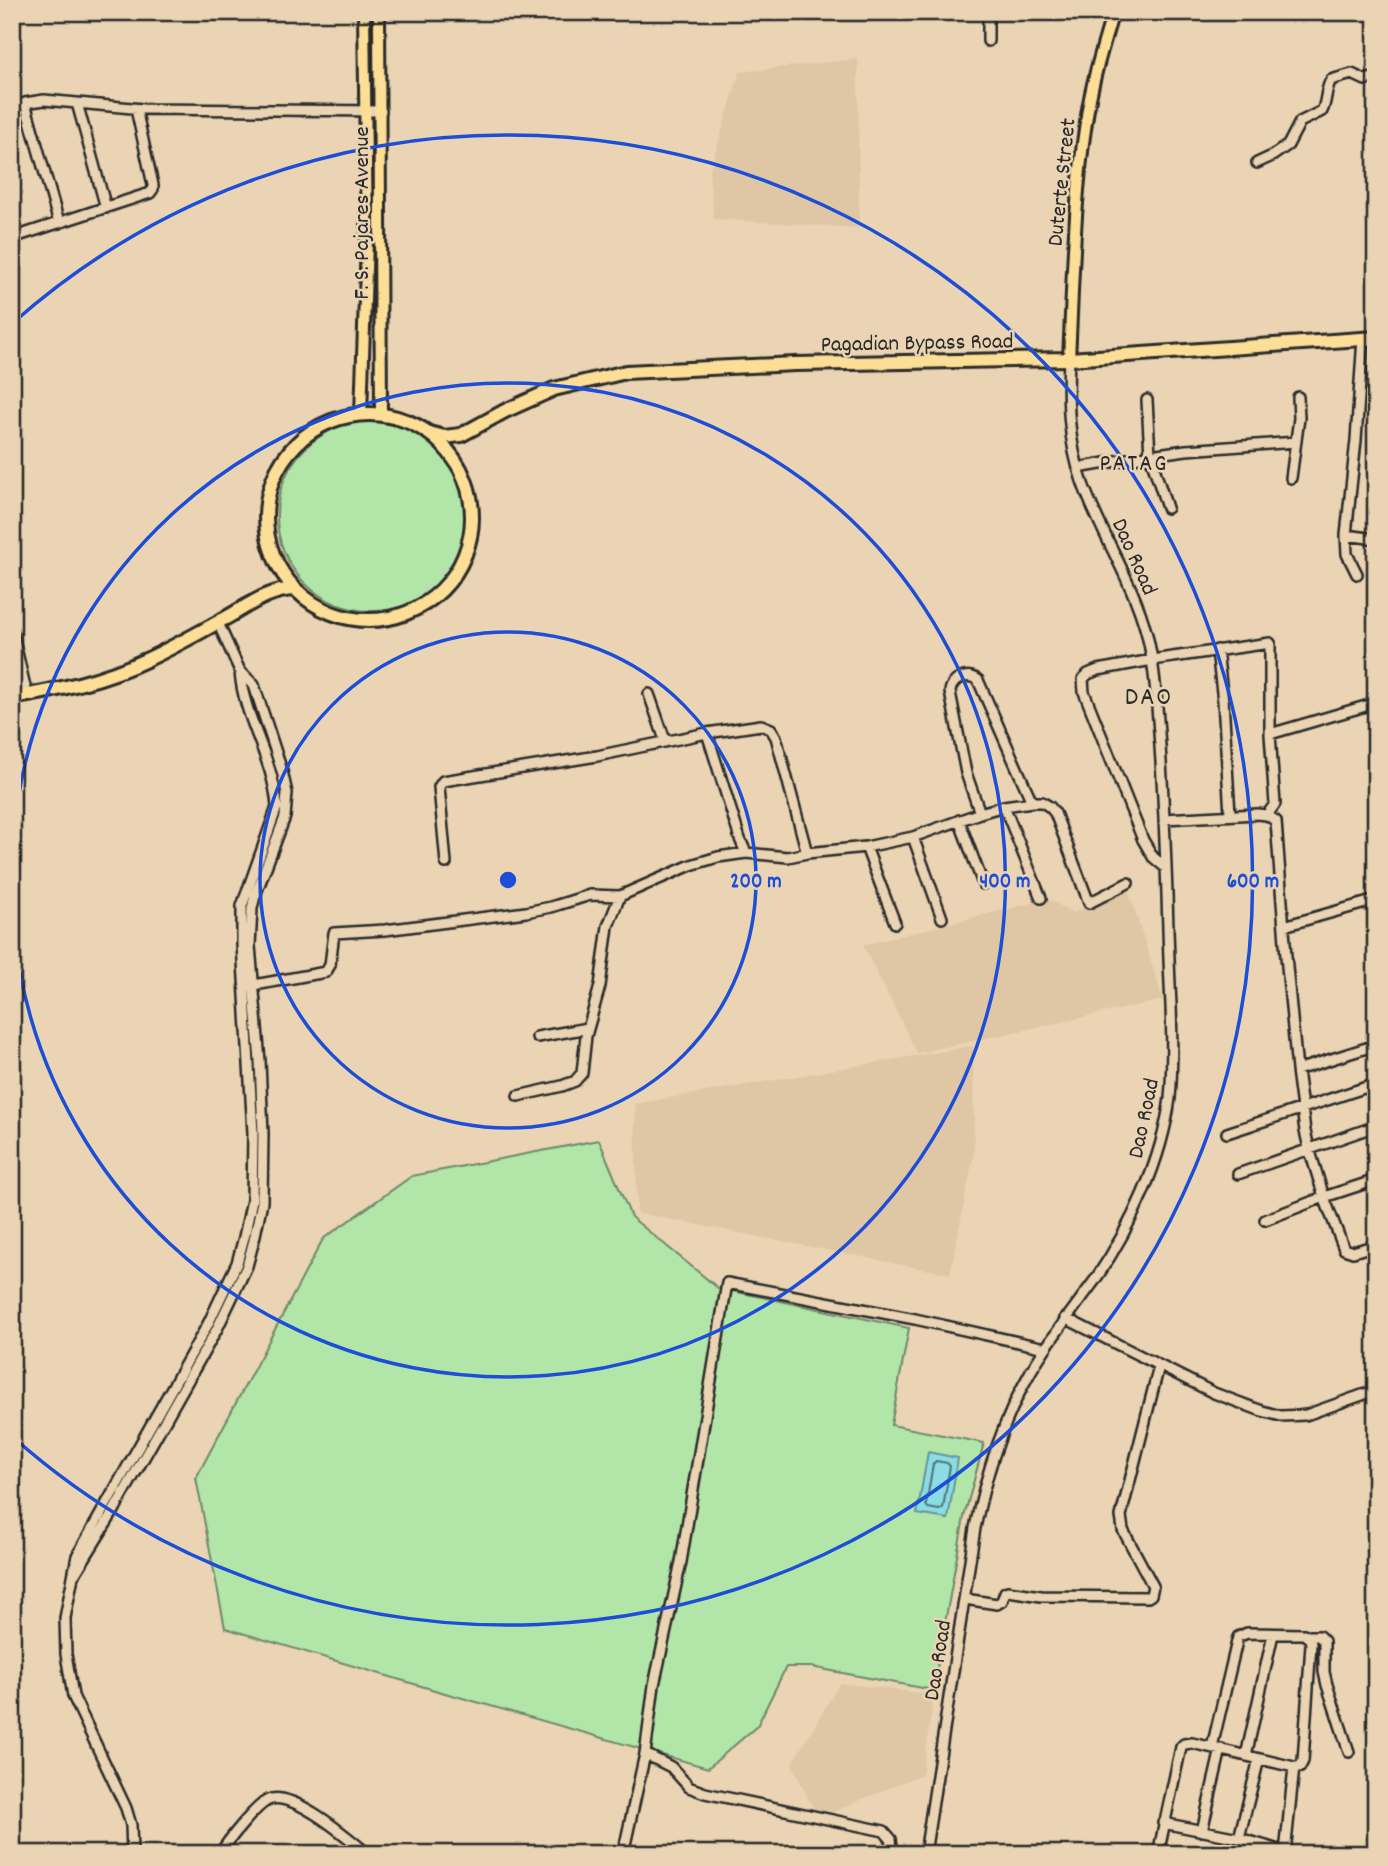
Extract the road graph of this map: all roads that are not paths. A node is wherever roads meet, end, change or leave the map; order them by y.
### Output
1 (988, 12) edge
2 (1112, 12) edge
3 (364, 16) edge
4 (379, 16) edge
5 (988, 41) dead end
6 (1376, 77) edge
7 (25, 103) junction
8 (77, 103) junction
9 (12, 109) edge
10 (135, 109) junction
11 (365, 111) junction
12 (381, 111) junction
13 (1257, 163) dead end
14 (106, 208) junction
15 (60, 223) junction
16 (12, 238) edge
17 (1369, 338) edge
18 (1069, 359) junction
19 (1298, 397) dead end
20 (1147, 400) dead end
21 (361, 414) junction
22 (381, 414) junction
23 (470, 432) junction
24 (429, 433) junction
25 (1296, 442) junction
26 (1150, 455) junction
27 (457, 463) junction
28 (1078, 468) junction
29 (1291, 478) dead end
30 (1167, 508) dead end
31 (1346, 535) junction
32 (1376, 539) edge
33 (277, 565) junction
34 (1357, 574) dead end
35 (295, 589) junction
36 (265, 595) junction
37 (218, 623) junction
38 (12, 631) edge
39 (1217, 650) junction
40 (1152, 660) junction
41 (649, 694) dead end
42 (27, 695) junction
43 (12, 698) edge
44 (1376, 703) edge
45 (707, 733) junction
46 (1270, 734) junction
47 (665, 740) junction
48 (1032, 802) junction
49 (1004, 807) junction
50 (980, 813) junction
51 (1230, 814) junction
52 (1267, 815) junction
53 (1164, 818) junction
54 (959, 820) junction
55 (913, 836) junction
56 (866, 847) junction
57 (746, 853) junction
58 (807, 853) junction
59 (446, 863) dead end
60 (1166, 869) junction
61 (1128, 883) dead end
62 (983, 884) dead end
63 (620, 896) junction
64 (1041, 898) dead end
65 (1376, 900) edge
66 (942, 918) dead end
67 (895, 923) dead end
68 (1284, 926) junction
69 (249, 986) junction
70 (588, 1028) junction
71 (537, 1037) dead end
72 (1376, 1045) edge
73 (1297, 1070) junction
74 (1376, 1084) edge
75 (517, 1096) dead end
76 (1302, 1108) junction
77 (1376, 1126) edge
78 (1227, 1133) dead end
79 (1309, 1148) junction
80 (1238, 1174) dead end
81 (1376, 1180) edge
82 (1324, 1197) junction
83 (1265, 1220) dead end
84 (1376, 1245) edge
85 (1065, 1318) junction
86 (1045, 1348) junction
87 (1159, 1366) junction
88 (1376, 1390) edge
89 (965, 1599) junction
90 (1273, 1634) junction
91 (1307, 1636) junction
92 (1217, 1748) junction
93 (1349, 1752) dead end
94 (646, 1755) junction
95 (1246, 1756) junction
96 (1258, 1759) junction
97 (1294, 1767) junction
98 (1164, 1823) junction
99 (1202, 1831) junction
100 (1239, 1838) junction
101 (223, 1852) edge
102 (132, 1854) edge
103 (368, 1854) edge
104 (623, 1854) edge
105 (893, 1854) edge
106 (925, 1854) edge
107 (1158, 1854) edge
108 (1286, 1854) edge

1 - 5 street
2 - 18 main road, Duterte Street
3 - 4 main road
3 - 11 main road, F. S. Pajares Avenue
4 - 12 main road, F. S. Pajares Avenue
6 - 13 street
7 - 8 street
7 - 9 street
7 - 15 street
8 - 10 street
8 - 14 street
10 - 11 street
10 - 14 street
11 - 12 street
11 - 21 main road, F. S. Pajares Avenue
12 - 22 main road, F. S. Pajares Avenue
14 - 15 street
15 - 16 street
17 - 18 highway, Pagadian Bypass Road
17 - 31 street
18 - 23 highway, Pagadian Bypass Road
18 - 28 street, Dao Road
19 - 25 street
20 - 26 street
21 - 22 highway
21 - 33 highway
22 - 24 highway
23 - 24 highway, Pagadian Bypass Road
23 - 27 highway
24 - 27 highway
25 - 26 street
25 - 29 street
26 - 28 street
26 - 30 street
27 - 35 highway
28 - 40 street, Dao Road
31 - 32 street
31 - 34 street
33 - 35 highway
33 - 36 highway
35 - 36 highway
36 - 37 highway
37 - 42 highway
37 - 69 street
38 - 42 street
39 - 40 street
39 - 46 street
39 - 51 street
40 - 53 street, Dao Road
40 - 60 street
41 - 47 street
42 - 43 highway
44 - 46 street
45 - 47 street
45 - 57 street
45 - 58 street
46 - 52 street
47 - 59 street
48 - 49 street
48 - 50 street
48 - 61 street
49 - 50 street
49 - 64 street
50 - 54 street
51 - 52 street
51 - 53 street
52 - 68 street
53 - 60 street, Dao Road
54 - 55 street
54 - 62 street
55 - 56 street
55 - 66 street
56 - 58 street
56 - 67 street
57 - 58 street
57 - 63 street
60 - 85 street, Dao Road
63 - 69 street
63 - 70 street
65 - 68 street
68 - 73 street
69 - 102 street
70 - 71 street
70 - 75 street
72 - 73 street
73 - 76 street
74 - 76 street
76 - 78 street
76 - 79 street
77 - 79 street
79 - 80 street
79 - 82 street
81 - 82 street
82 - 83 street
82 - 84 street
85 - 86 street, Dao Road
85 - 87 street
86 - 89 street, Dao Road
86 - 94 street
87 - 88 street
87 - 89 street
89 - 106 street, Dao Road
90 - 91 street
90 - 92 street
90 - 95 street
91 - 93 street
91 - 97 street
92 - 95 street
92 - 98 street
92 - 99 street
94 - 104 street
94 - 105 street
95 - 96 street
96 - 97 street
96 - 100 street
97 - 108 street
98 - 99 street
98 - 107 street
99 - 100 street
100 - 108 street
101 - 103 street

